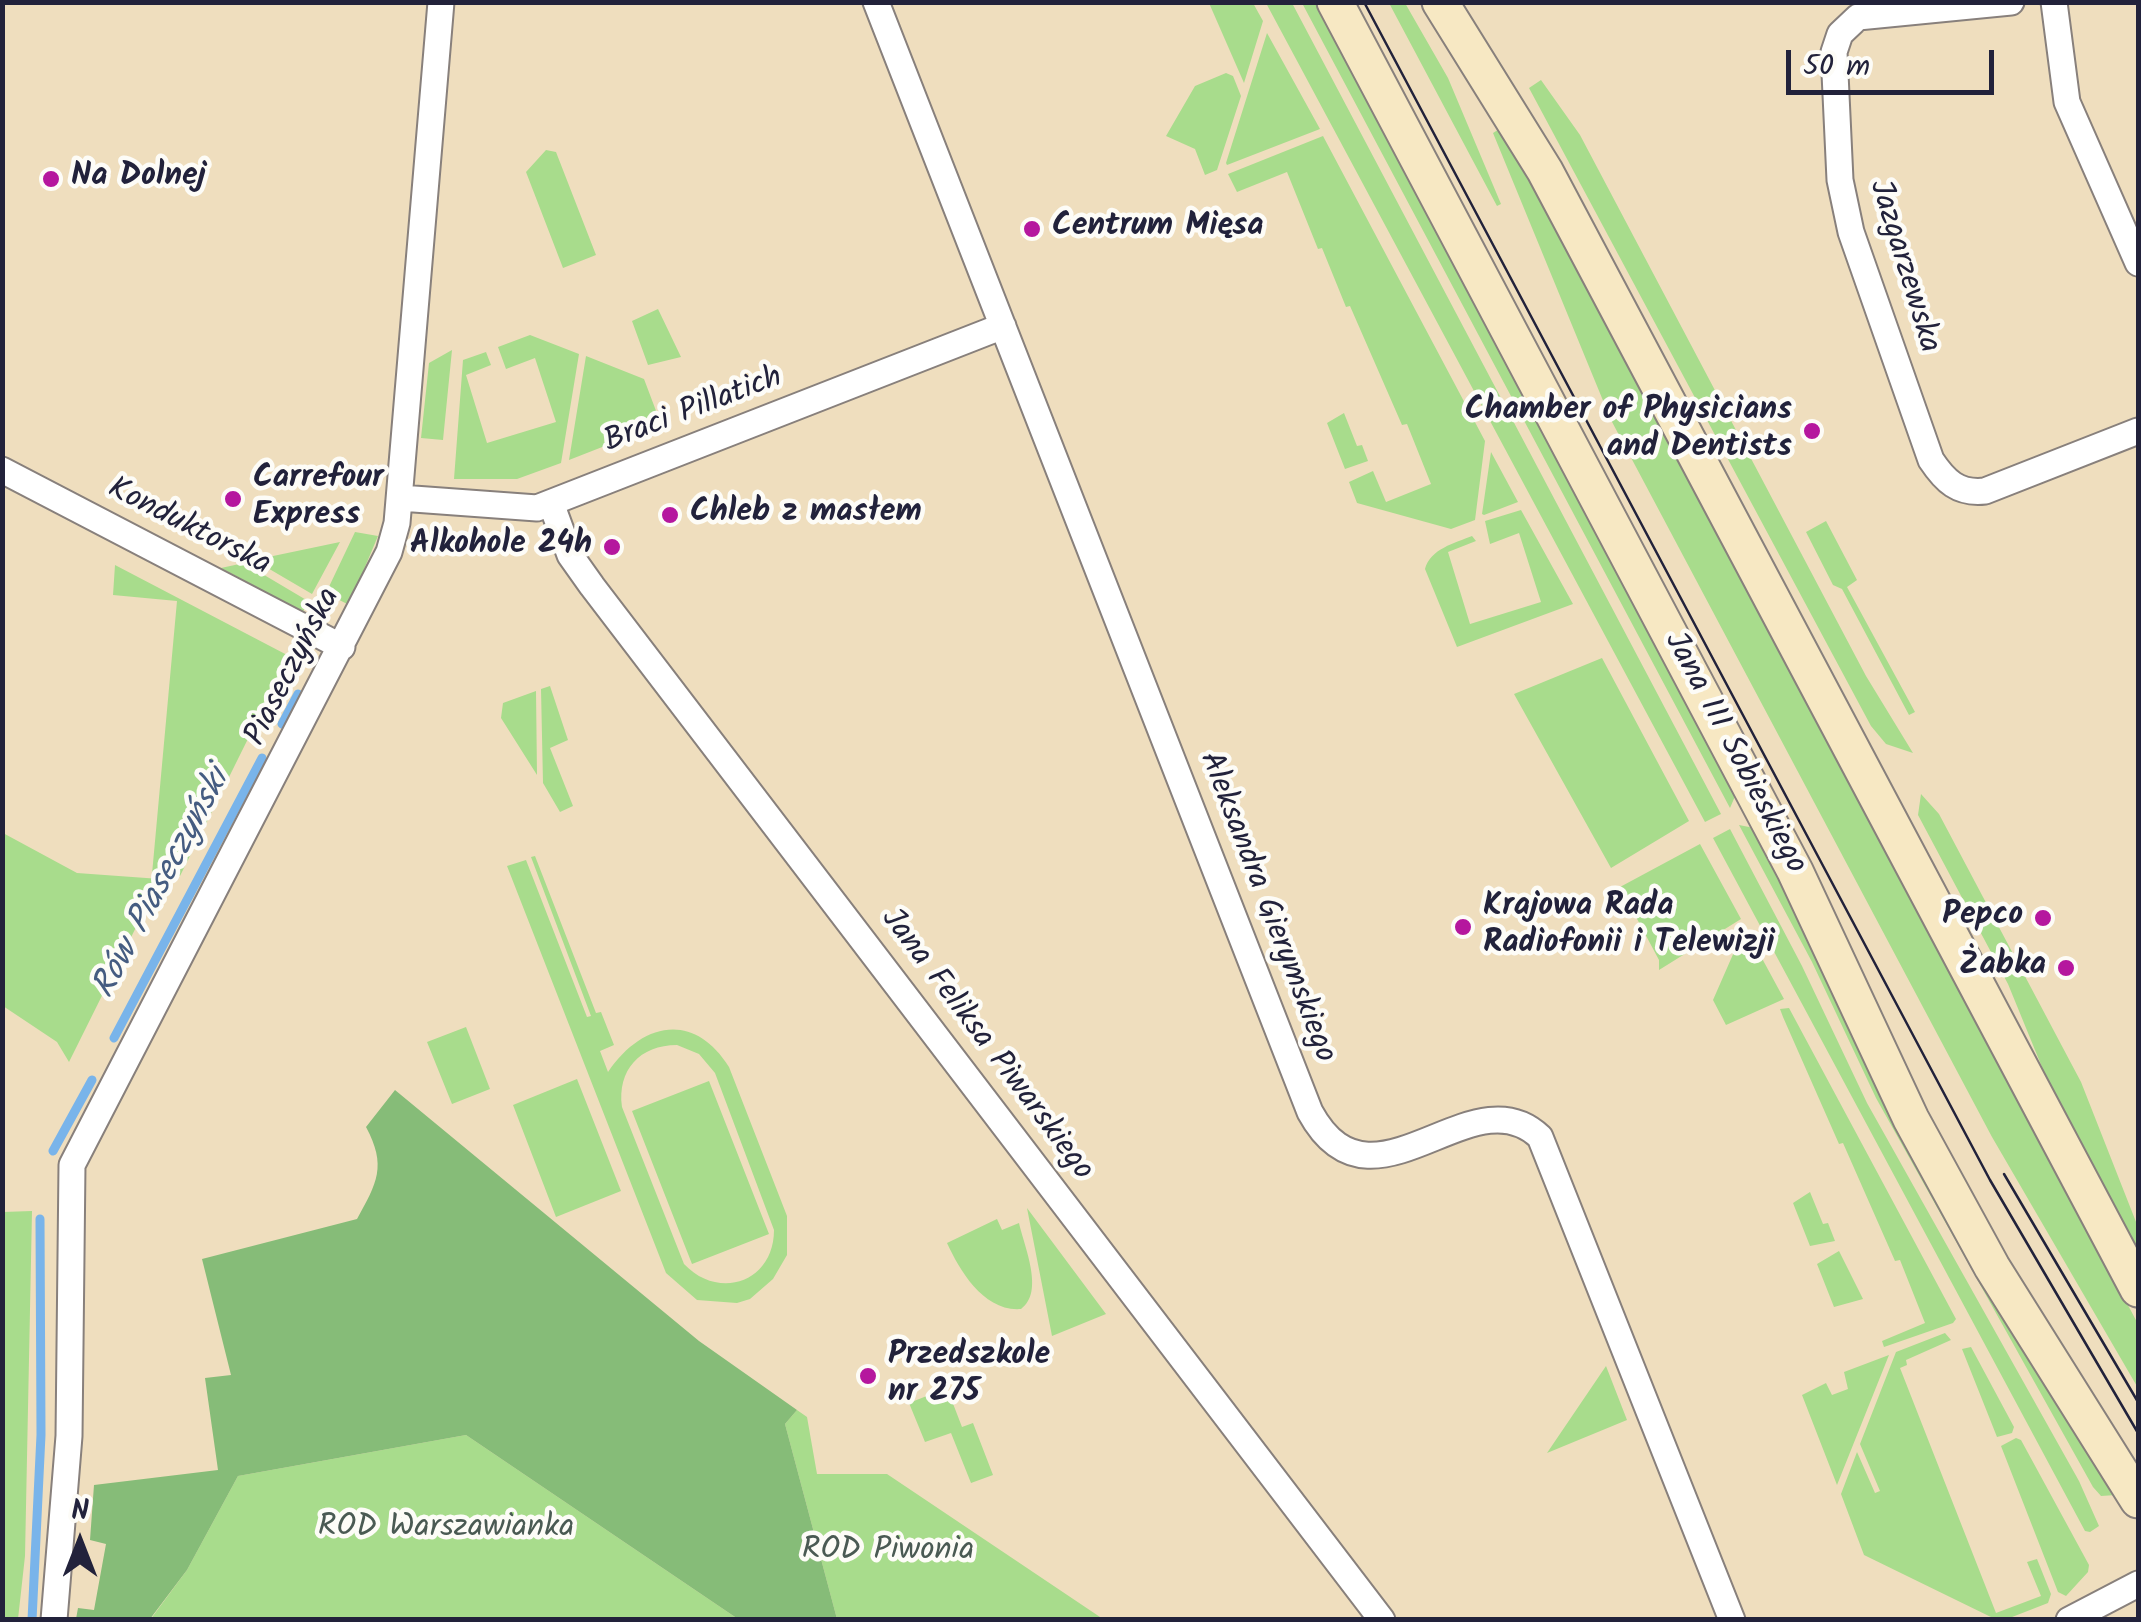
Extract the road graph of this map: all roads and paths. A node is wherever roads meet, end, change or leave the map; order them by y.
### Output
1 (442, 2) edge
2 (876, 2) edge
3 (1335, 2) edge
4 (1440, 2) edge
5 (2011, 2) edge
6 (2054, 2) edge
7 (2138, 263) edge
8 (1003, 326) junction
9 (2138, 431) edge
10 (2, 470) edge
11 (400, 498) junction
12 (551, 504) junction
13 (342, 647) junction
14 (2138, 1289) edge
15 (2138, 1500) edge
16 (2132, 1588) edge
17 (54, 1620) edge
18 (1382, 1620) edge
19 (1732, 1620) edge
20 (2069, 1620) edge

1 - 11 street, Piaseczyńska
2 - 8 street, Aleksandra Gierymskiego
3 - 15 main road, Jana III Sobieskiego
4 - 14 main road
5 - 9 street, Jazgarzewska
6 - 7 street
8 - 12 street, Braci Pillatich
8 - 19 street, Aleksandra Gierymskiego
10 - 13 street, Konduktorska
11 - 12 street, Braci Pillatich
11 - 13 street, Piaseczyńska
12 - 18 street, Jana Feliksa Piwarskiego
13 - 17 street, Piaseczyńska
16 - 20 street

